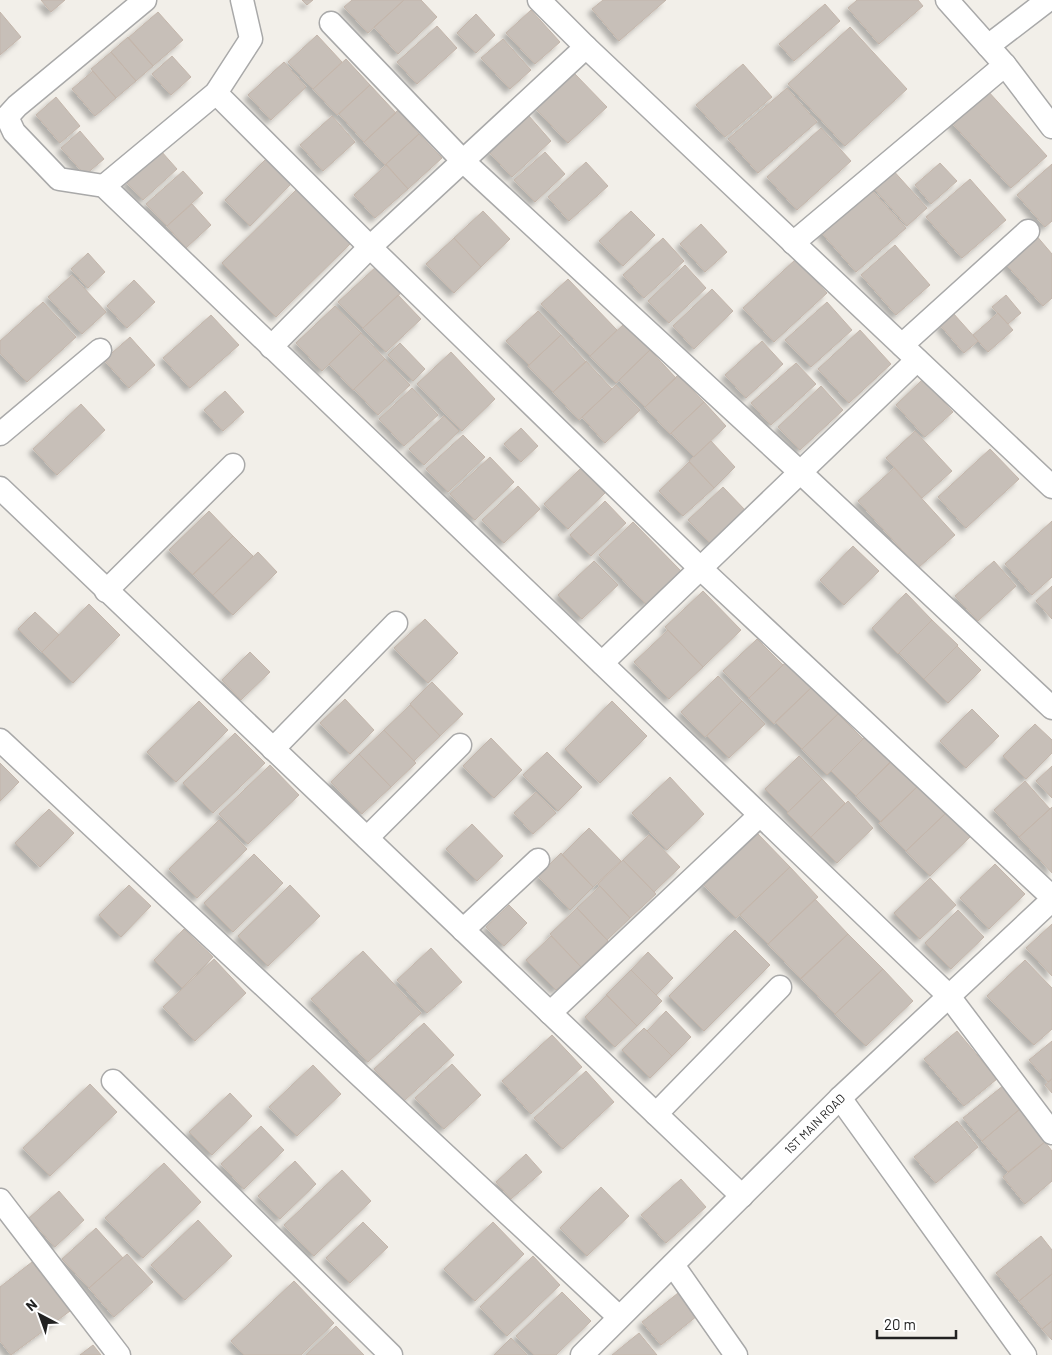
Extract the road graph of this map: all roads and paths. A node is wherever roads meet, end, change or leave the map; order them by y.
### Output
1 (145, 0) edge
2 (242, 0) edge
3 (539, 0) edge
4 (947, 0) edge
5 (1048, 0) edge
6 (331, 23) dead end
7 (988, 46) junction
8 (586, 47) junction
9 (1005, 65) junction
10 (216, 93) junction
11 (1052, 126) edge
12 (463, 161) junction
13 (104, 186) junction
14 (1028, 232) dead end
15 (793, 243) junction
16 (370, 247) junction
17 (271, 347) junction
18 (100, 350) dead end
19 (909, 352) junction
20 (0, 434) edge
21 (233, 464) dead end
22 (800, 472) junction
23 (1052, 487) edge
24 (0, 488) edge
25 (700, 568) junction
26 (106, 591) junction
27 (396, 623) dead end
28 (602, 663) junction
29 (1052, 708) edge
30 (0, 740) edge
31 (460, 745) dead end
32 (273, 749) junction
33 (760, 815) junction
34 (367, 838) junction
35 (538, 860) dead end
36 (1052, 898) edge
37 (463, 930) junction
38 (780, 987) dead end
39 (948, 995) junction
40 (550, 1013) junction
41 (113, 1081) dead end
42 (840, 1098) junction
43 (656, 1114) junction
44 (1052, 1133) edge
45 (742, 1196) junction
46 (0, 1200) edge
47 (672, 1265) junction
48 (619, 1317) junction
49 (1015, 1350) edge
50 (119, 1355) edge
51 (391, 1355) edge
52 (582, 1355) edge
53 (736, 1355) edge

1 - 13 street
2 - 10 street
3 - 8 street
4 - 7 street
5 - 7 street
6 - 12 street
7 - 9 street
8 - 12 street
8 - 15 street
9 - 11 street
9 - 15 street
10 - 13 street
10 - 16 street
12 - 16 street
12 - 22 street
13 - 17 street
14 - 19 street
15 - 19 street
16 - 17 street
16 - 25 street
17 - 28 street
18 - 20 street
19 - 22 street
19 - 23 street
21 - 26 street
22 - 25 street
22 - 29 street
24 - 26 street
25 - 28 street
25 - 36 street
26 - 32 street
27 - 32 street
28 - 33 street
30 - 48 street
31 - 34 street
32 - 34 street
33 - 39 street
33 - 40 street
34 - 37 street
35 - 37 street
36 - 39 street, 1ST MAIN ROAD
37 - 40 street
38 - 43 street
39 - 42 street, 1ST MAIN ROAD
39 - 44 street
40 - 43 street
41 - 51 street
42 - 45 street, 1ST MAIN ROAD
42 - 49 street
43 - 45 street
45 - 47 street, 1ST MAIN ROAD
46 - 50 street
47 - 48 street, 1ST MAIN ROAD
47 - 53 street
48 - 52 street, 1ST MAIN ROAD

